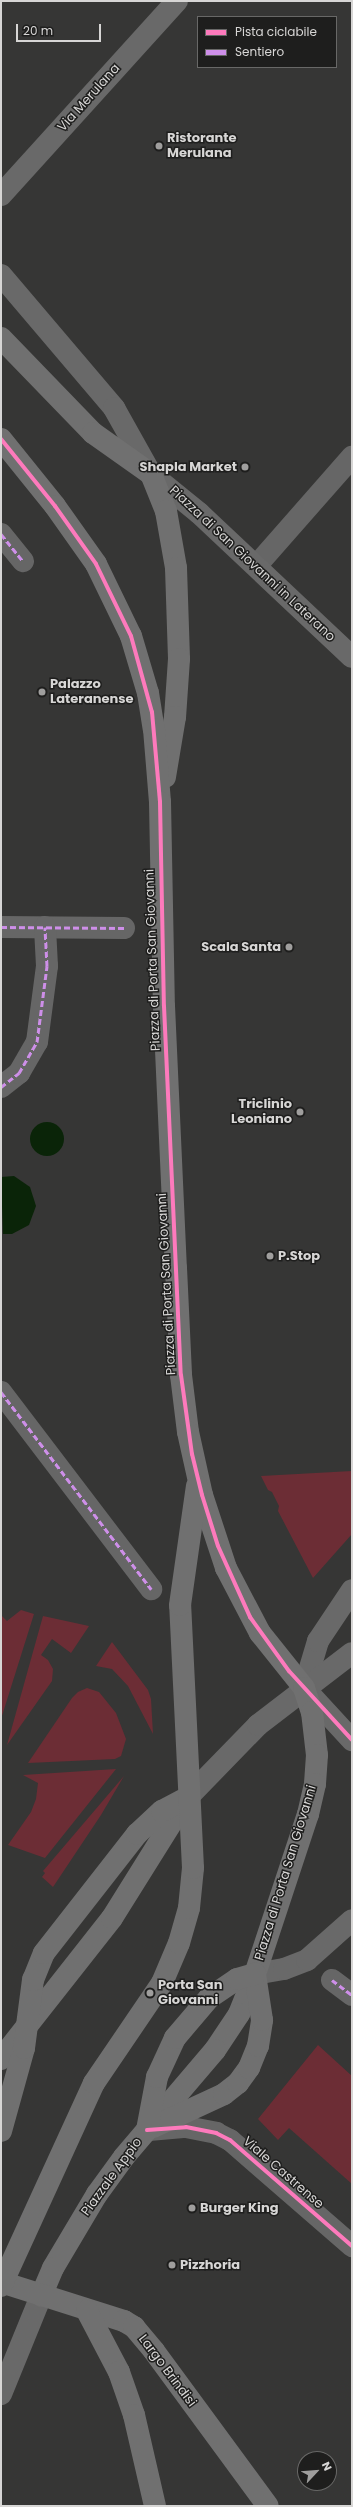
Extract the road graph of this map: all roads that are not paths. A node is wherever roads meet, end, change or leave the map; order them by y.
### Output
1 (177, 1) edge
2 (1, 195) edge
3 (1, 275) edge
4 (1, 338) edge
5 (1, 439) edge
6 (352, 457) edge
7 (151, 474) junction
8 (1, 534) edge
9 (23, 561) dead end
10 (256, 565) junction
11 (352, 657) edge
12 (160, 802) junction
13 (1, 927) edge
14 (45, 927) junction
15 (124, 928) dead end
16 (1, 1087) edge
17 (1, 1392) edge
18 (198, 1479) junction
19 (151, 1588) dead end
20 (352, 1590) edge
21 (352, 1653) edge
22 (304, 1688) junction
23 (352, 1740) edge
24 (188, 1797) junction
25 (352, 1920) edge
26 (255, 1974) junction
27 (332, 1980) dead end
28 (352, 1995) edge
29 (28, 2024) junction
30 (215, 2050) joint
31 (1, 2059) edge
32 (147, 2130) junction
33 (1, 2131) edge
34 (352, 2246) edge
35 (1, 2282) edge
36 (41, 2296) junction
37 (87, 2311) junction
38 (1, 2394) edge
39 (155, 2506) edge
40 (268, 2506) edge

1 - 2 main road, Via Merulana
3 - 7 main road, Piazza di San Giovanni in Laterano
4 - 7 main road, Piazza di San Giovanni in Laterano
5 - 12 main road
6 - 10 street
7 - 10 main road, Piazza di San Giovanni in Laterano
7 - 12 main road, Piazza di San Giovanni in Laterano
8 - 9 street
10 - 11 main road, Piazza di San Giovanni in Laterano
12 - 18 main road, Piazza di Porta San Giovanni
13 - 14 street
14 - 15 street
14 - 16 street
17 - 19 street
18 - 22 main road, Piazza di Porta San Giovanni
18 - 24 main road, Piazza di Porta San Giovanni
20 - 22 main road
21 - 22 main road
22 - 23 main road, Piazza di Porta San Giovanni
22 - 24 main road
22 - 26 main road, Piazza di Porta San Giovanni
24 - 29 main road
24 - 29 main road
24 - 35 main road, Piazza di Porta San Giovanni
25 - 26 main road
26 - 30 main road, Piazza di Porta San Giovanni
26 - 32 main road
26 - 32 main road
27 - 28 street
29 - 31 main road
29 - 33 main road
30 - 32 main road, Piazzale Appio
32 - 34 street, Viale Castrense
32 - 36 main road, Piazzale Appio
35 - 36 main road
36 - 37 main road
36 - 38 main road
37 - 39 main road
37 - 40 main road, Largo Brindisi

